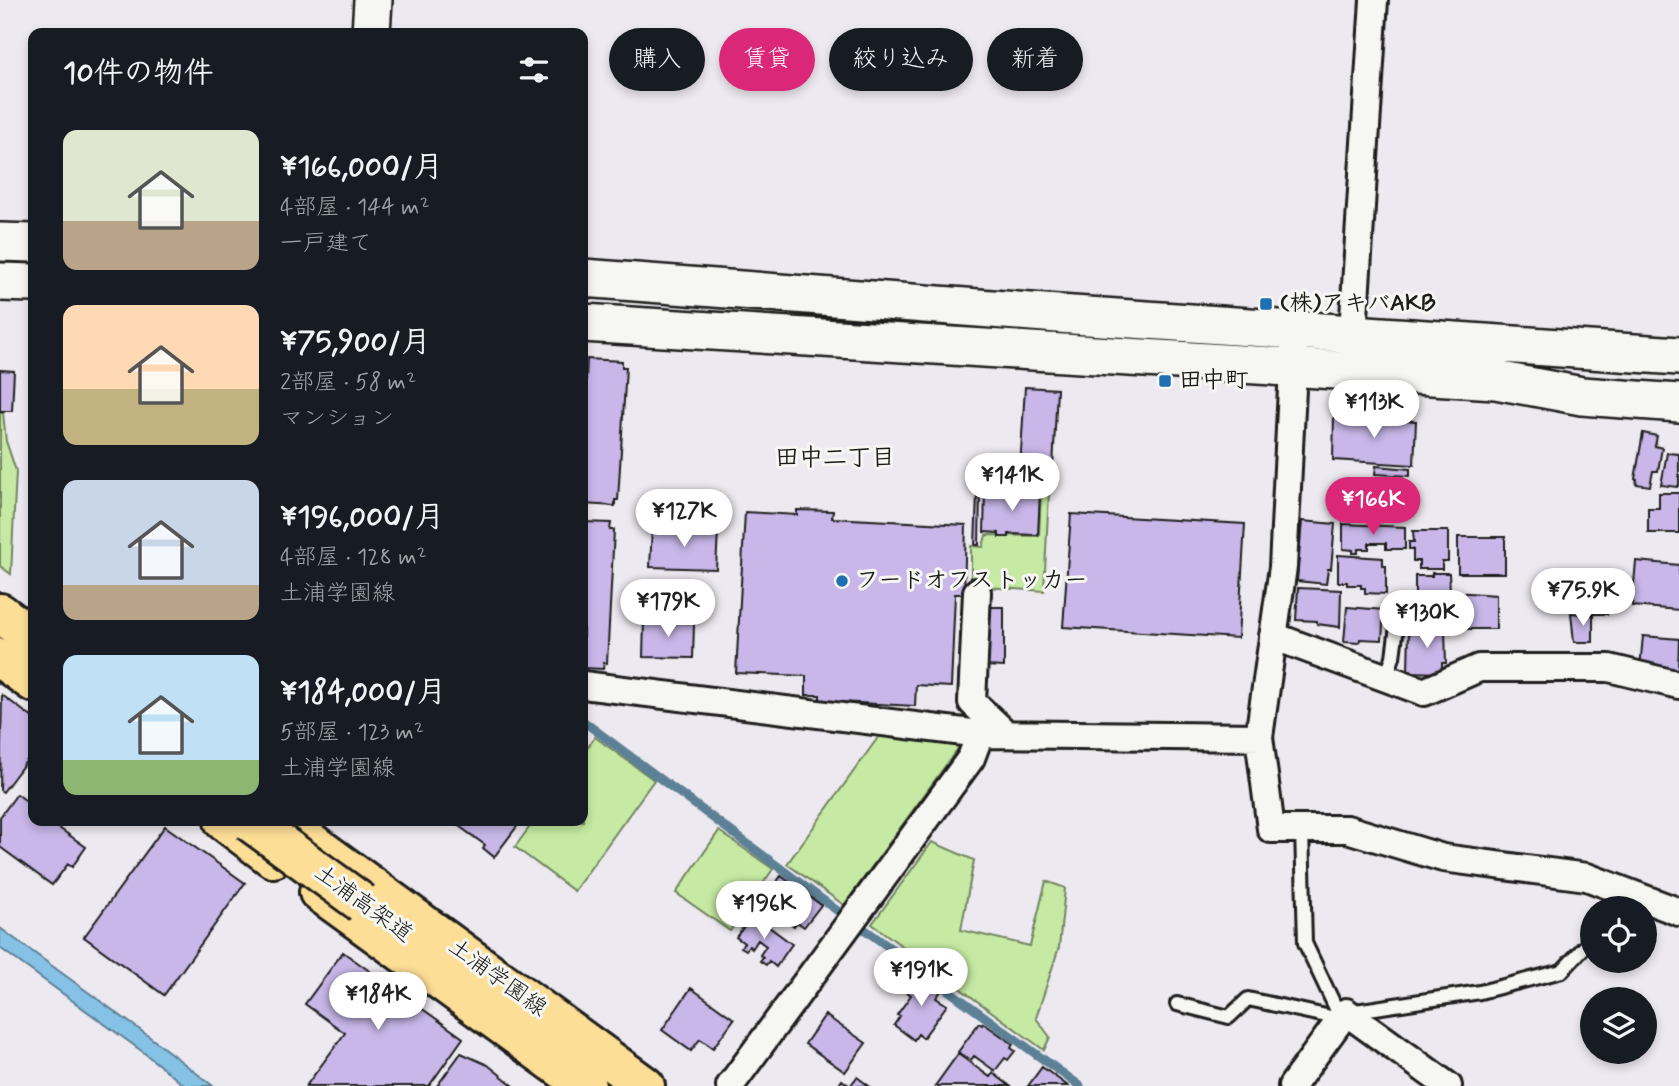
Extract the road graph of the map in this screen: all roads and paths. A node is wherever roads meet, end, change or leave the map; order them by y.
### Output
1 (373, 0) edge
2 (1374, 0) edge
3 (371, 28) edge
4 (0, 242) edge
5 (28, 243) edge
6 (588, 278) edge
7 (0, 282) edge
8 (28, 283) edge
9 (588, 323) edge
10 (1295, 330) junction
11 (1352, 334) junction
12 (1679, 356) edge
13 (1293, 368) junction
14 (1350, 372) junction
15 (1679, 403) edge
16 (977, 592) dead end
17 (0, 614) edge
18 (1398, 619) dead end
19 (28, 634) edge
20 (1273, 636) junction
21 (0, 640) edge
22 (0, 658) edge
23 (28, 660) edge
24 (28, 678) edge
25 (1386, 678) junction
26 (1679, 685) edge
27 (588, 686) edge
28 (993, 734) junction
29 (1259, 737) junction
30 (247, 826) edge
31 (256, 826) edge
32 (1303, 829) junction
33 (297, 837) edge
34 (1619, 896) edge
35 (1657, 908) edge
36 (1679, 912) edge
37 (1580, 952) edge
38 (1177, 1004) dead end
39 (1343, 1016) junction
40 (586, 1086) edge
41 (614, 1086) edge
42 (645, 1086) edge
43 (730, 1086) edge
44 (1292, 1086) edge
45 (1448, 1086) edge

1 - 3 street
2 - 11 street
4 - 5 street
6 - 10 street
7 - 8 street
9 - 13 street
10 - 11 street
10 - 13 street
11 - 12 street
11 - 14 street
13 - 14 street
13 - 20 street
14 - 15 street
16 - 28 street
17 - 19 main road
18 - 25 lane
20 - 25 street
20 - 29 street
21 - 23 main road
22 - 24 main road
25 - 26 street
27 - 28 street
28 - 29 street
28 - 43 street
29 - 32 street
30 - 33 main road, 土浦学園線
31 - 41 main road, 土浦高架道, bridge
32 - 34 street
32 - 39 lane
33 - 40 main road, 土浦学園線
33 - 42 main road, 土浦学園線
35 - 36 street
37 - 39 lane
38 - 39 lane
39 - 44 street
39 - 45 street

